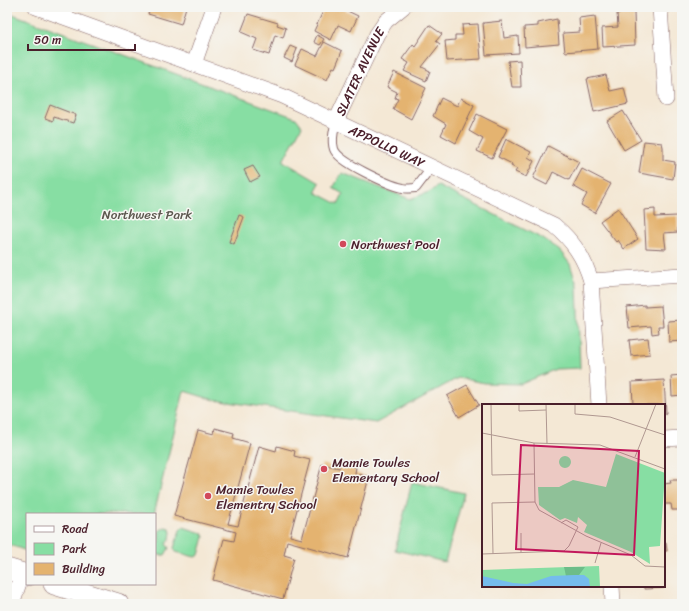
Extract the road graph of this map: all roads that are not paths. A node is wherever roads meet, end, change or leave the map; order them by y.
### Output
1 (36, 7) edge
2 (214, 7) edge
3 (403, 7) edge
4 (660, 7) edge
5 (194, 64) junction
6 (666, 98) dead end
7 (336, 121) junction
8 (432, 167) junction
9 (682, 275) edge
10 (591, 281) junction
11 (600, 404) edge
12 (682, 438) edge
13 (665, 439) edge
14 (19, 573) edge
15 (57, 585) edge
16 (612, 587) edge
17 (12, 604) edge
18 (118, 604) edge
19 (613, 604) edge

1 - 5 street, APPOLLO WAY
2 - 5 street
3 - 7 street, SLATER AVENUE
4 - 6 street
5 - 7 street, APPOLLO WAY
7 - 8 street, APPOLLO WAY
7 - 8 lane
8 - 10 street, APPOLLO WAY
9 - 10 street
10 - 11 street, APPOLLO WAY
12 - 13 street
14 - 17 street
15 - 18 main road
16 - 19 street

